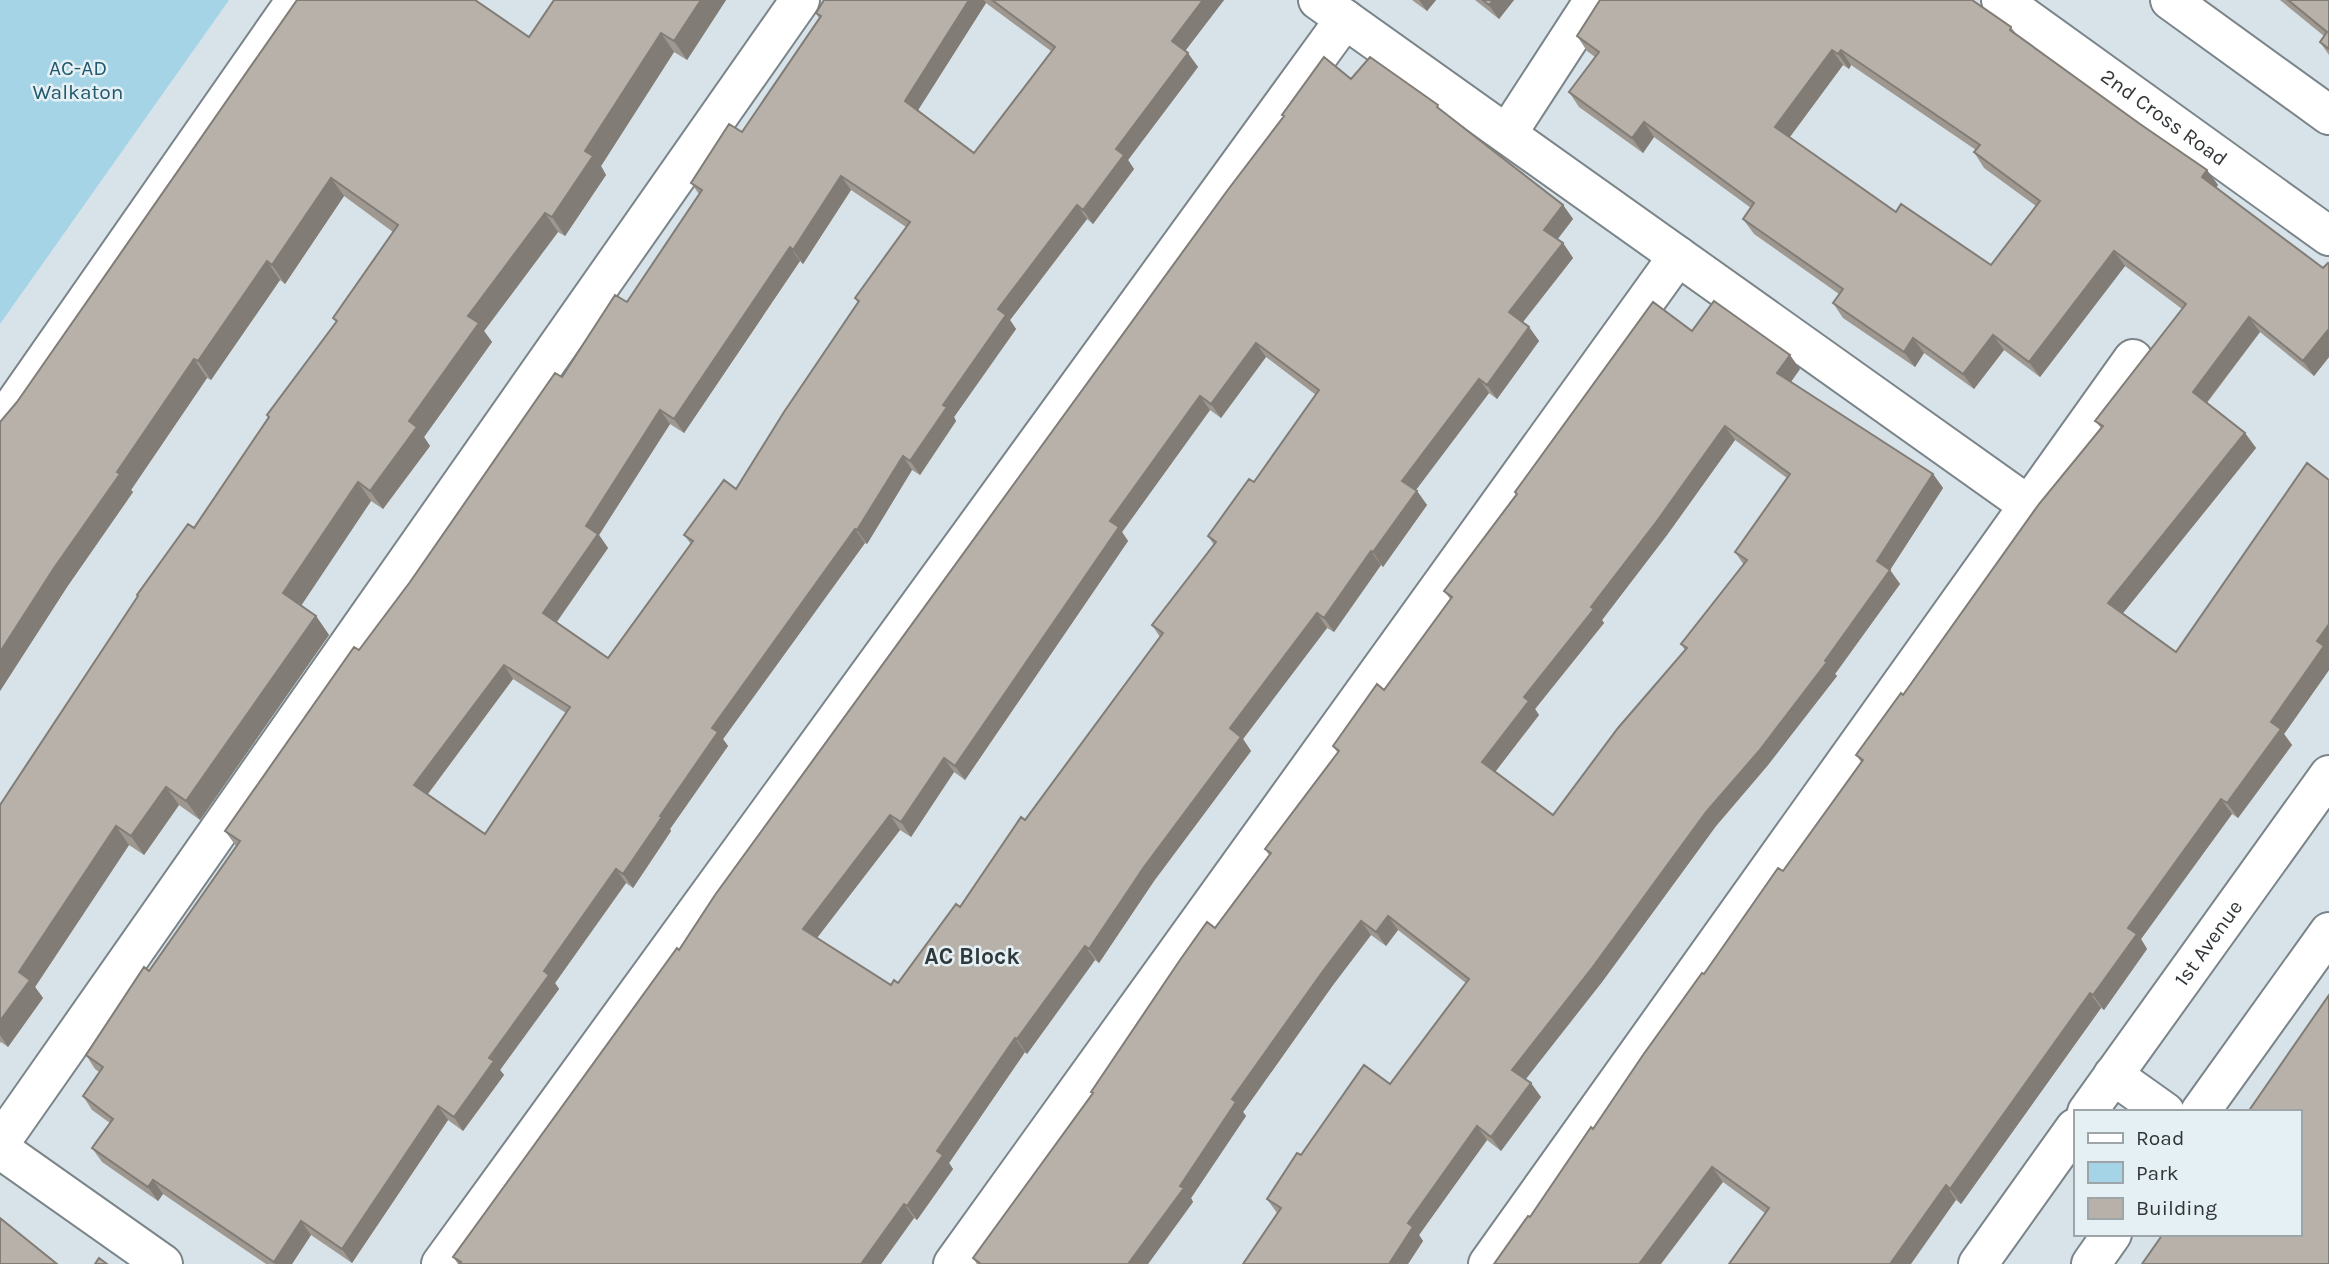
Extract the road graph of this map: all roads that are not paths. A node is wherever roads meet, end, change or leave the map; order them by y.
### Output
1 (296, 0) edge
2 (800, 0) edge
3 (1594, 0) edge
4 (2001, 0) edge
5 (2170, 0) edge
6 (1331, 10) edge
7 (2329, 115) edge
8 (1507, 134) junction
9 (2329, 236) edge
10 (1678, 256) junction
11 (2133, 359) dead end
12 (0, 425) edge
13 (2028, 505) junction
14 (2329, 775) edge
15 (2329, 932) edge
16 (2113, 1075) junction
17 (2088, 1110) edge
18 (2162, 1110) edge
19 (2201, 1110) edge
20 (2074, 1129) edge
21 (0, 1146) edge
22 (2111, 1236) edge
23 (163, 1264) edge
24 (440, 1264) edge
25 (953, 1264) edge
26 (1488, 1264) edge
27 (1978, 1264) edge
28 (2091, 1264) edge

1 - 12 street
2 - 21 street
3 - 8 street
4 - 9 street, 2nd Cross Road
5 - 7 street
6 - 8 street
6 - 24 street
8 - 10 street
10 - 13 street
10 - 25 street
11 - 13 street
13 - 26 street
14 - 16 street, 1st Avenue
15 - 19 street
16 - 17 street, 1st Avenue
16 - 18 street
20 - 27 street
21 - 23 street
22 - 28 street

